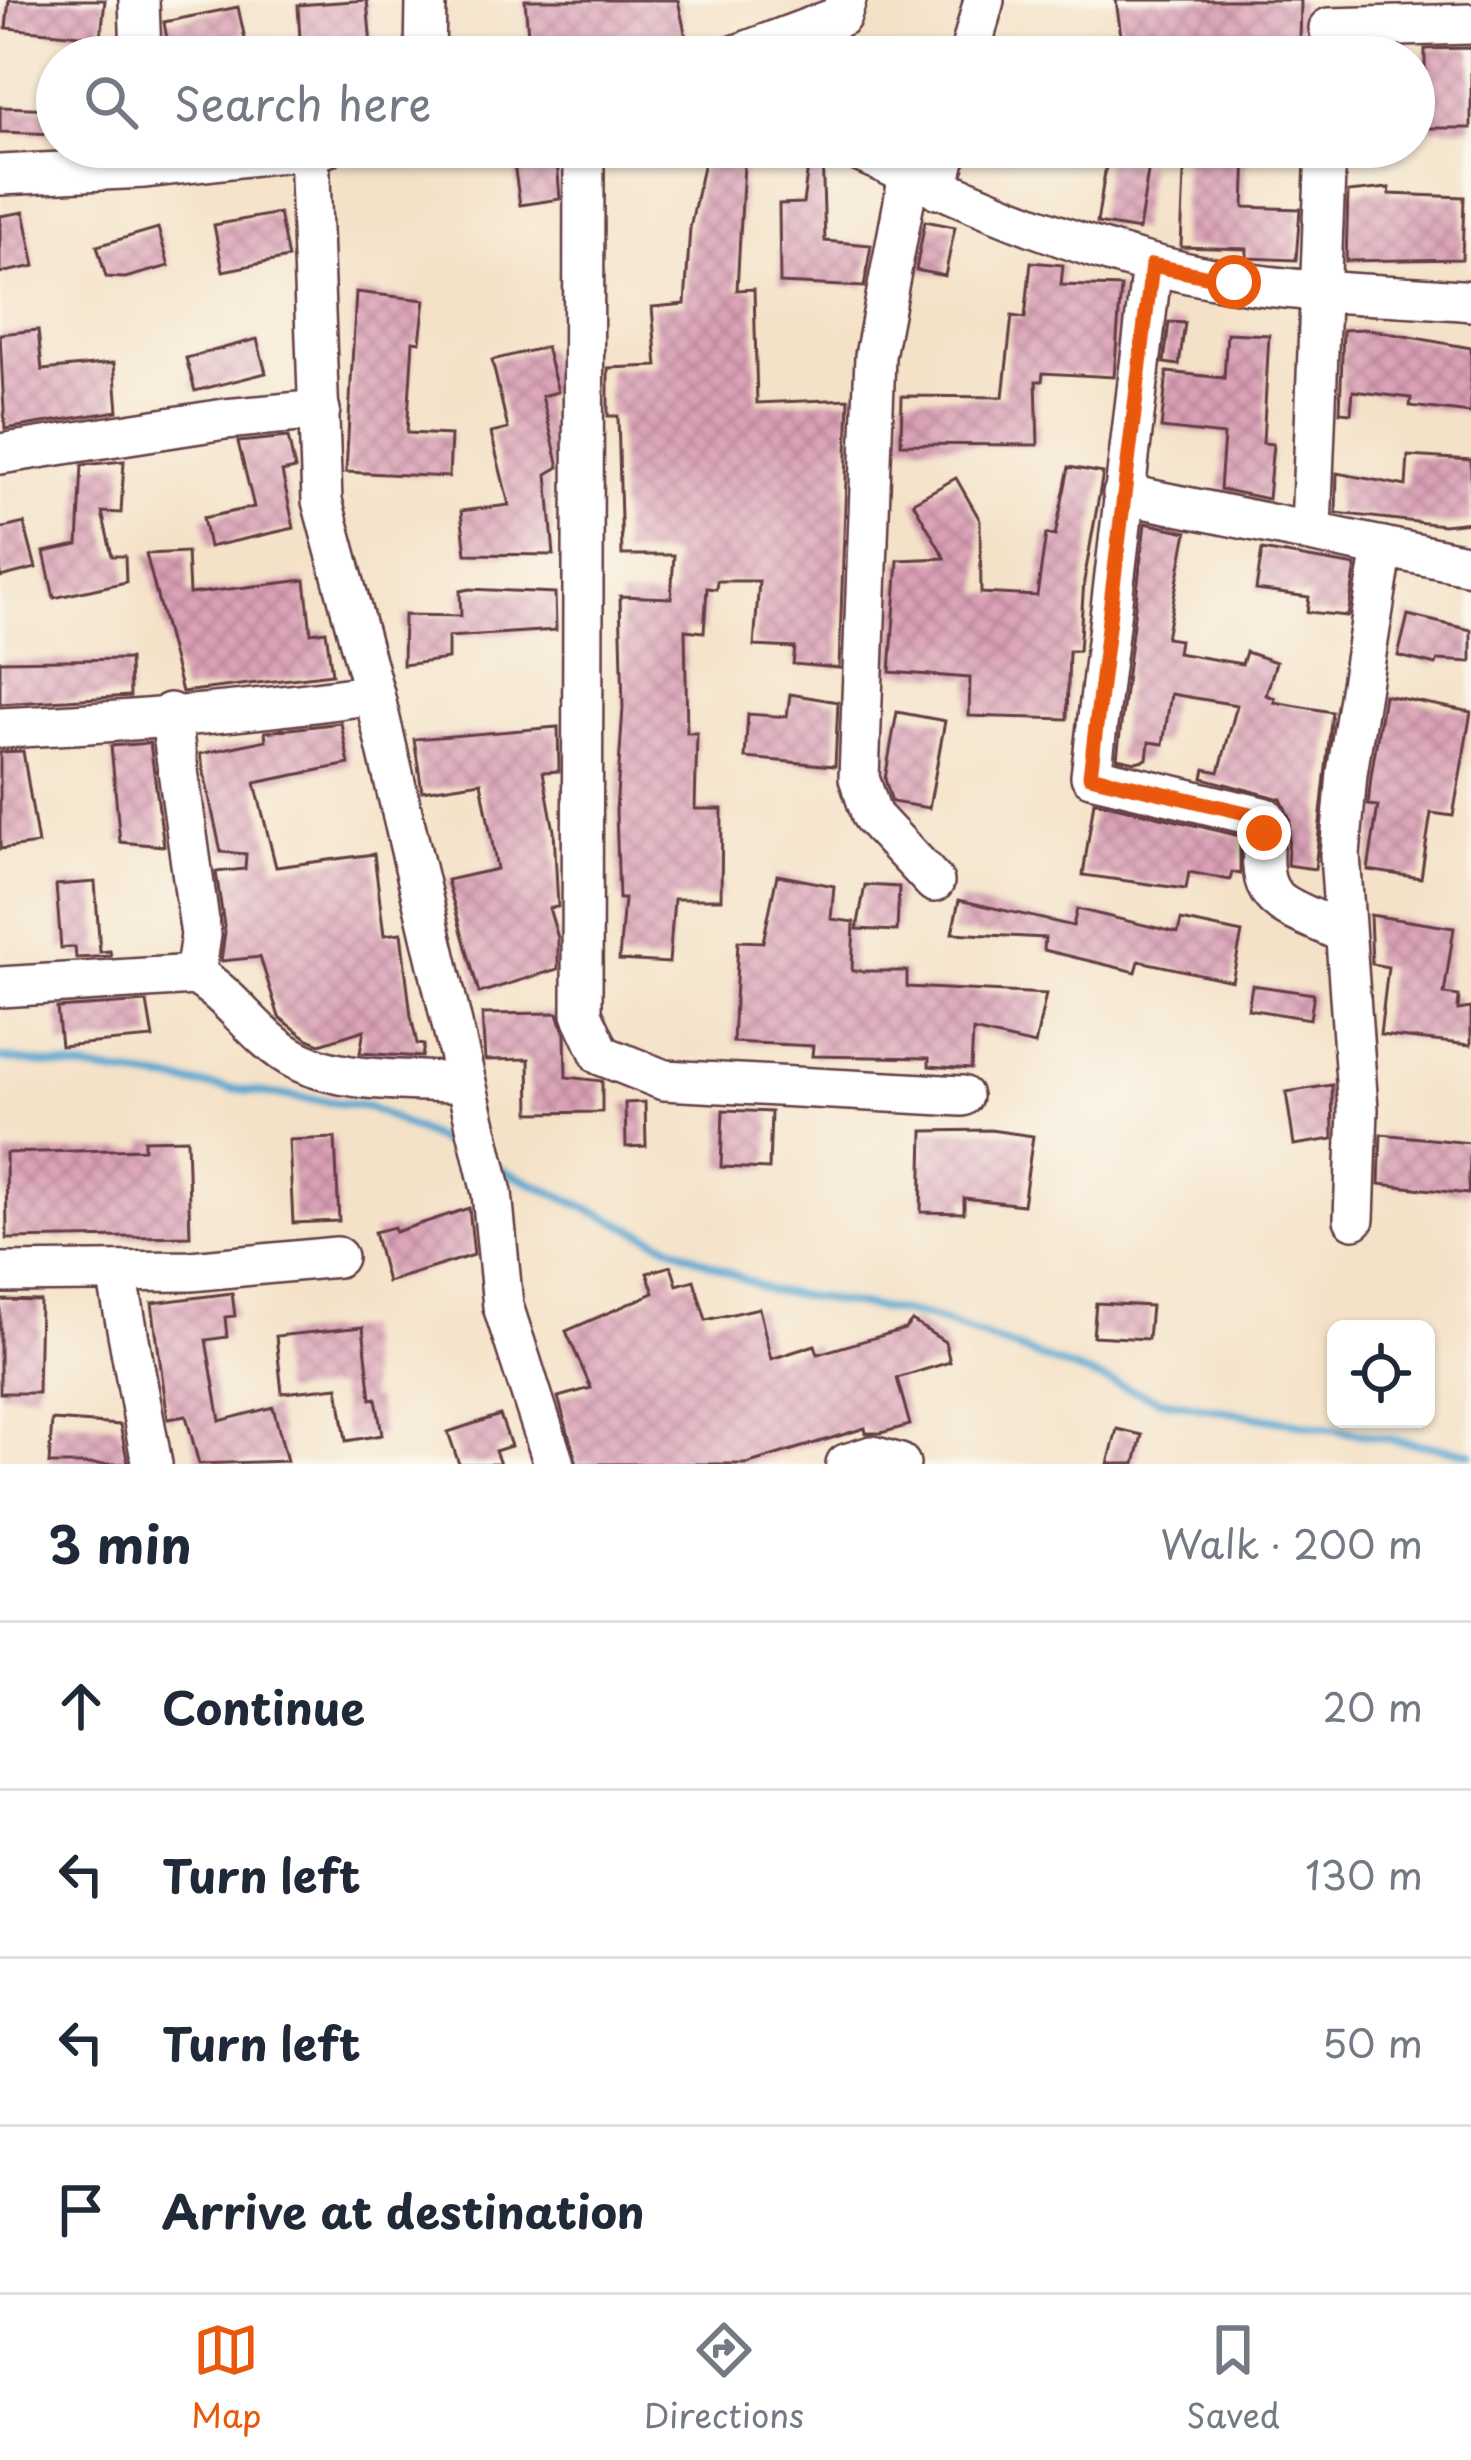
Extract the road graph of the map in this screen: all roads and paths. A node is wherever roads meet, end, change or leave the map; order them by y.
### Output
1 (139, 0) edge
2 (426, 0) edge
3 (846, 0) edge
4 (984, 0) edge
5 (1471, 25) edge
6 (1328, 28) edge
7 (140, 36) edge
8 (425, 36) edge
9 (787, 36) edge
10 (975, 36) edge
11 (59, 168) edge
12 (318, 168) edge
13 (584, 168) edge
14 (893, 168) edge
15 (933, 168) edge
16 (1324, 168) edge
17 (0, 175) edge
18 (923, 182) junction
19 (1152, 265) junction
20 (1321, 287) junction
21 (1471, 301) edge
22 (320, 410) junction
23 (0, 454) edge
24 (1123, 494) junction
25 (1311, 529) junction
26 (1383, 547) junction
27 (1471, 565) edge
28 (374, 694) junction
29 (170, 713) junction
30 (0, 728) edge
31 (934, 882) dead end
32 (1345, 933) junction
33 (195, 975) junction
34 (0, 987) edge
35 (466, 1083) junction
36 (962, 1096) dead end
37 (1354, 1219) dead end
38 (338, 1257) dead end
39 (0, 1273) edge
40 (117, 1274) junction
41 (152, 1464) edge
42 (554, 1464) edge
43 (847, 1464) edge
44 (900, 1464) edge

1 - 7 street
2 - 8 street
3 - 9 street
4 - 10 street
5 - 6 street
11 - 17 street
12 - 22 street
13 - 36 street
14 - 18 street
15 - 18 street
16 - 20 street
18 - 19 street
18 - 31 street
19 - 20 street
19 - 24 street
20 - 21 street
20 - 25 street
22 - 23 street
22 - 28 street
24 - 25 street
24 - 32 street
25 - 26 street
26 - 27 street
26 - 32 street
28 - 29 street
28 - 35 street
29 - 30 street
29 - 33 street
32 - 37 street
33 - 34 street
33 - 35 street
35 - 42 street
38 - 40 street
39 - 40 street
40 - 41 street
43 - 44 street

